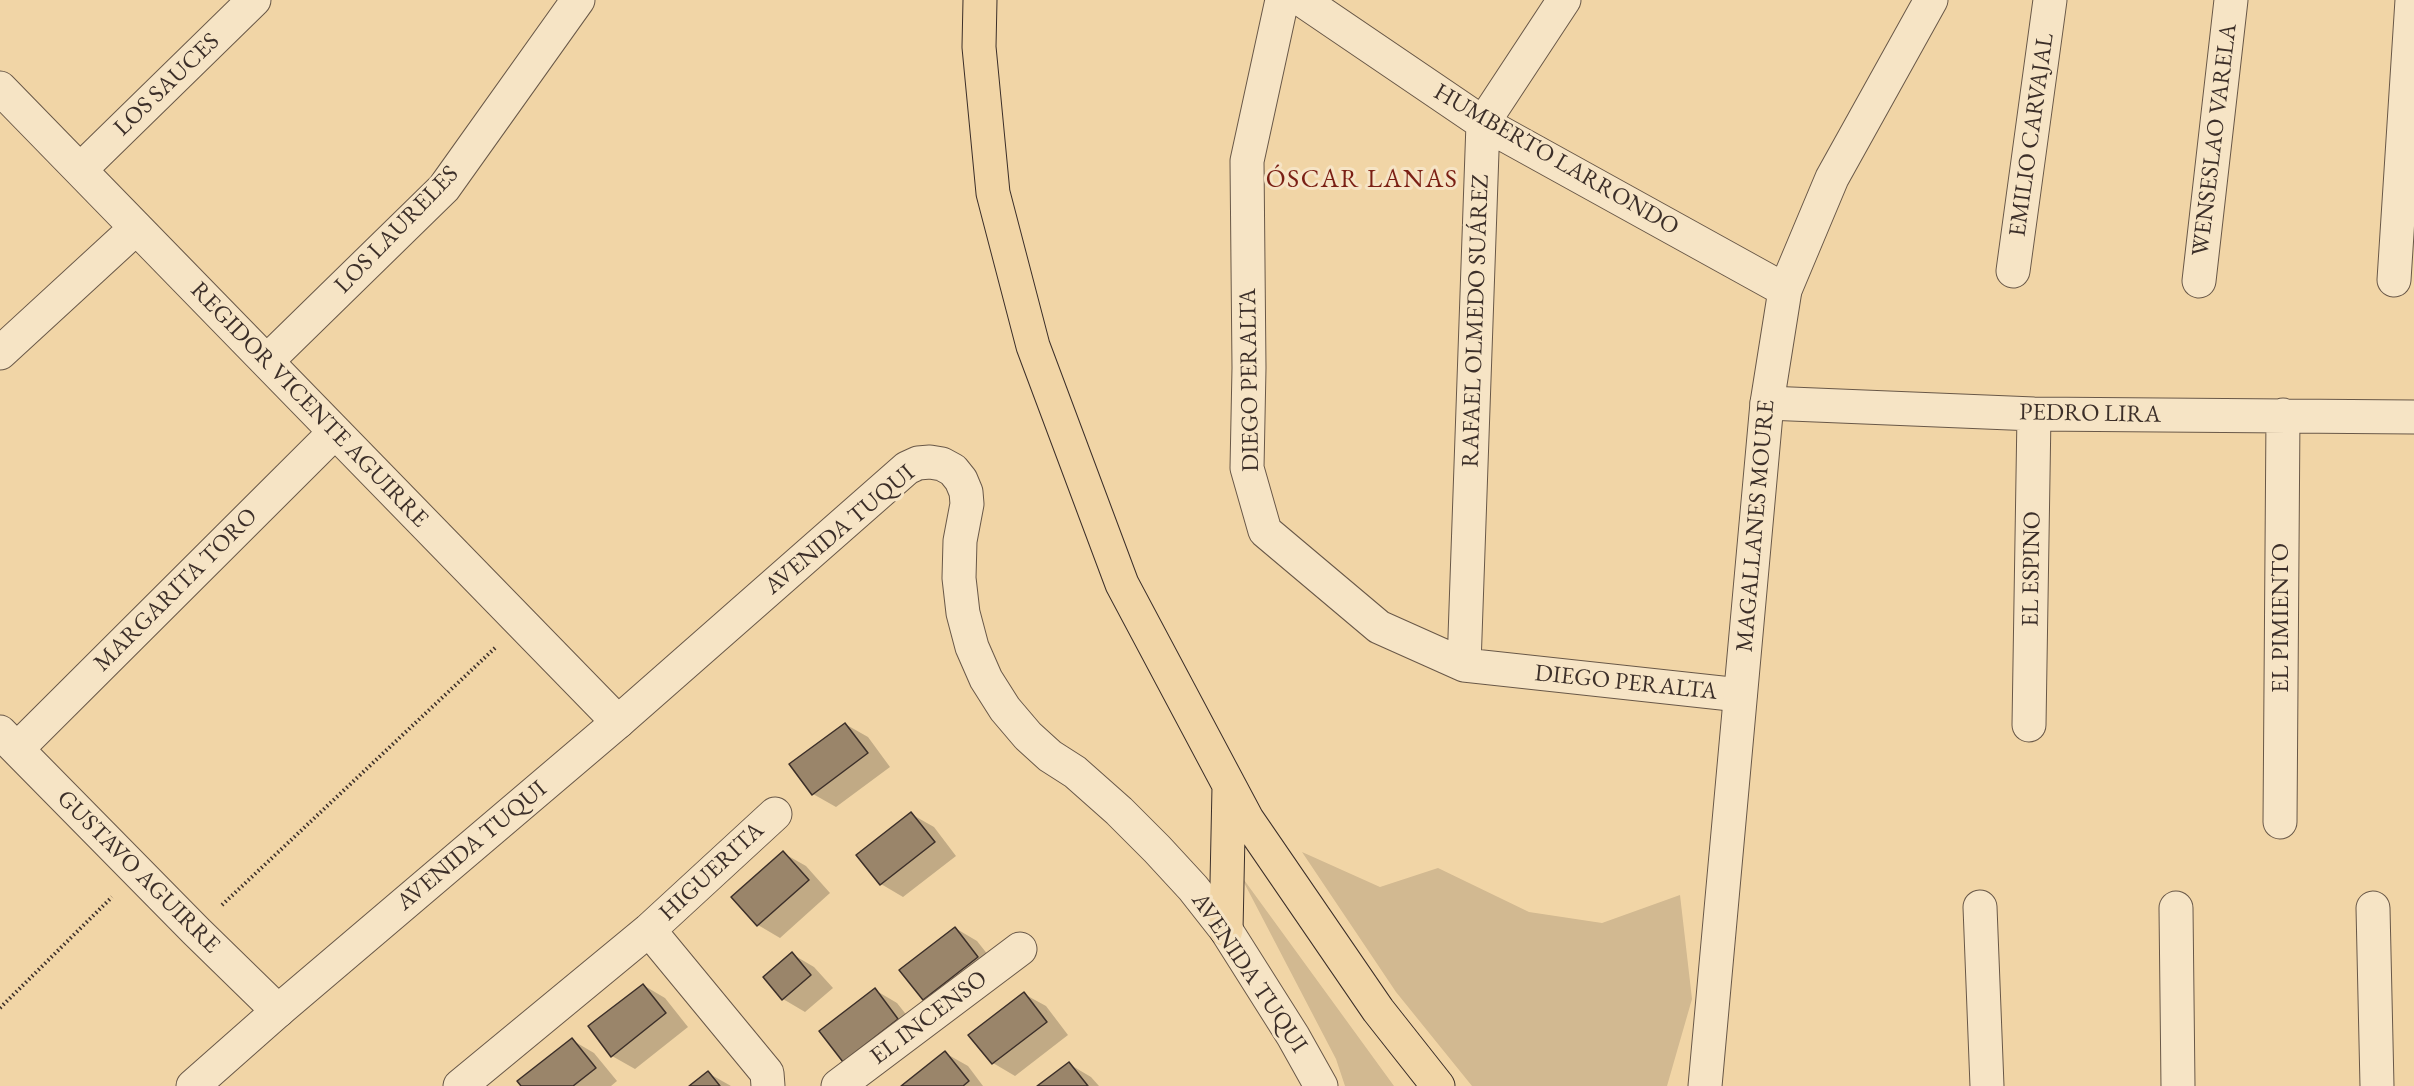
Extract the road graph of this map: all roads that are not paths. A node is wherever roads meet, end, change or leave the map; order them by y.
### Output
1 (254, 0) edge
2 (579, 0) edge
3 (980, 0) edge
4 (1282, 0) edge
5 (1302, 0) edge
6 (1564, 0) edge
7 (1931, 0) edge
8 (2050, 0) edge
9 (2231, 0) edge
10 (2412, 0) edge
11 (0, 88) edge
12 (1483, 123) junction
13 (80, 170) junction
14 (136, 228) junction
15 (2013, 271) dead end
16 (2394, 280) dead end
17 (2199, 281) dead end
18 (1785, 290) junction
19 (0, 353) edge
20 (267, 361) junction
21 (1767, 404) junction
22 (2034, 414) junction
23 (2283, 415) junction
24 (2414, 417) edge
25 (335, 432) junction
26 (1464, 665) junction
27 (1740, 695) junction
28 (618, 722) junction
29 (2029, 725) dead end
30 (8, 740) edge
31 (1228, 785) junction
32 (775, 814) dead end
33 (2280, 822) dead end
34 (1980, 907) dead end
35 (2176, 908) dead end
36 (2373, 908) dead end
37 (649, 930) junction
38 (1226, 930) junction
39 (1020, 949) dead end
40 (278, 1011) junction
41 (193, 1086) edge
42 (460, 1086) edge
43 (768, 1086) edge
44 (838, 1086) edge
45 (1321, 1086) edge
46 (1438, 1086) edge
47 (1705, 1086) edge
48 (1987, 1086) edge
49 (2178, 1086) edge
50 (2377, 1086) edge

1 - 13 street, LOS SAUCES
2 - 20 street, LOS LAURELES
3 - 31 main road
4 - 26 street, DIEGO PERALTA
5 - 12 street, HUMBERTO LARRONDO
6 - 12 street
7 - 18 street, MAGALLANES MOURE
8 - 15 street, EMILIO CARVAJAL
9 - 17 street, WENSESLAO VARELA
10 - 16 street
11 - 13 street, REGIDOR VICENTE AGUIRRE
12 - 18 street, HUMBERTO LARRONDO
12 - 26 street, RAFAEL OLMEDO SUÁREZ
13 - 14 street, REGIDOR VICENTE AGUIRRE
14 - 19 street
14 - 20 street, REGIDOR VICENTE AGUIRRE
18 - 21 street, MAGALLANES MOURE
20 - 25 street, REGIDOR VICENTE AGUIRRE
21 - 22 street, PEDRO LIRA
21 - 27 street, MAGALLANES MOURE
22 - 23 street, PEDRO LIRA
22 - 29 street, EL ESPINO
23 - 24 street, PEDRO LIRA
23 - 33 street, EL PIMIENTO
25 - 28 street, REGIDOR VICENTE AGUIRRE
25 - 30 street, MARGARITA TORO
26 - 27 street, DIEGO PERALTA
27 - 47 street, MAGALLANES MOURE
28 - 38 street, AVENIDA TUQUI
28 - 40 street, AVENIDA TUQUI
30 - 40 street, GUSTAVO AGUIRRE
31 - 38 main road
31 - 46 main road
32 - 37 street, HIGUERITA
34 - 48 street
35 - 49 street
36 - 50 street
37 - 42 street, HIGUERITA
37 - 43 street
38 - 45 street, AVENIDA TUQUI
39 - 44 street, EL INCENSO
40 - 41 street, AVENIDA TUQUI

